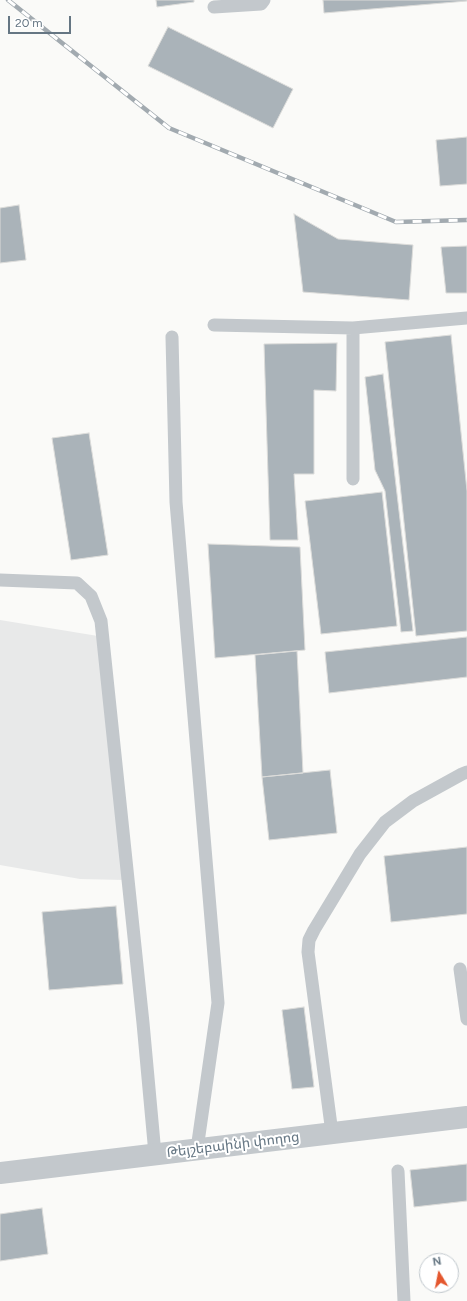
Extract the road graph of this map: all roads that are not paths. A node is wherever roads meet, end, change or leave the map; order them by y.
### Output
1 (264, 0) edge
2 (214, 7) dead end
3 (467, 318) edge
4 (214, 325) dead end
5 (353, 328) junction
6 (172, 338) dead end
7 (353, 479) dead end
8 (0, 580) edge
9 (467, 772) edge
10 (460, 969) dead end
11 (467, 1019) edge
12 (467, 1117) edge
13 (332, 1133) junction
14 (197, 1149) junction
15 (155, 1154) junction
16 (398, 1171) dead end
17 (0, 1173) edge
18 (404, 1301) edge

1 - 2 lane
3 - 5 lane
4 - 5 lane
5 - 7 lane
6 - 14 lane
8 - 15 lane
9 - 13 lane
10 - 11 lane
12 - 13 street, Թեյշեբաինի փողոց
13 - 14 street, Թեյշեբաինի փողոց
14 - 15 street, Թեյշեբաինի փողոց
15 - 17 street, Թեյշեբաինի փողոց
16 - 18 lane

